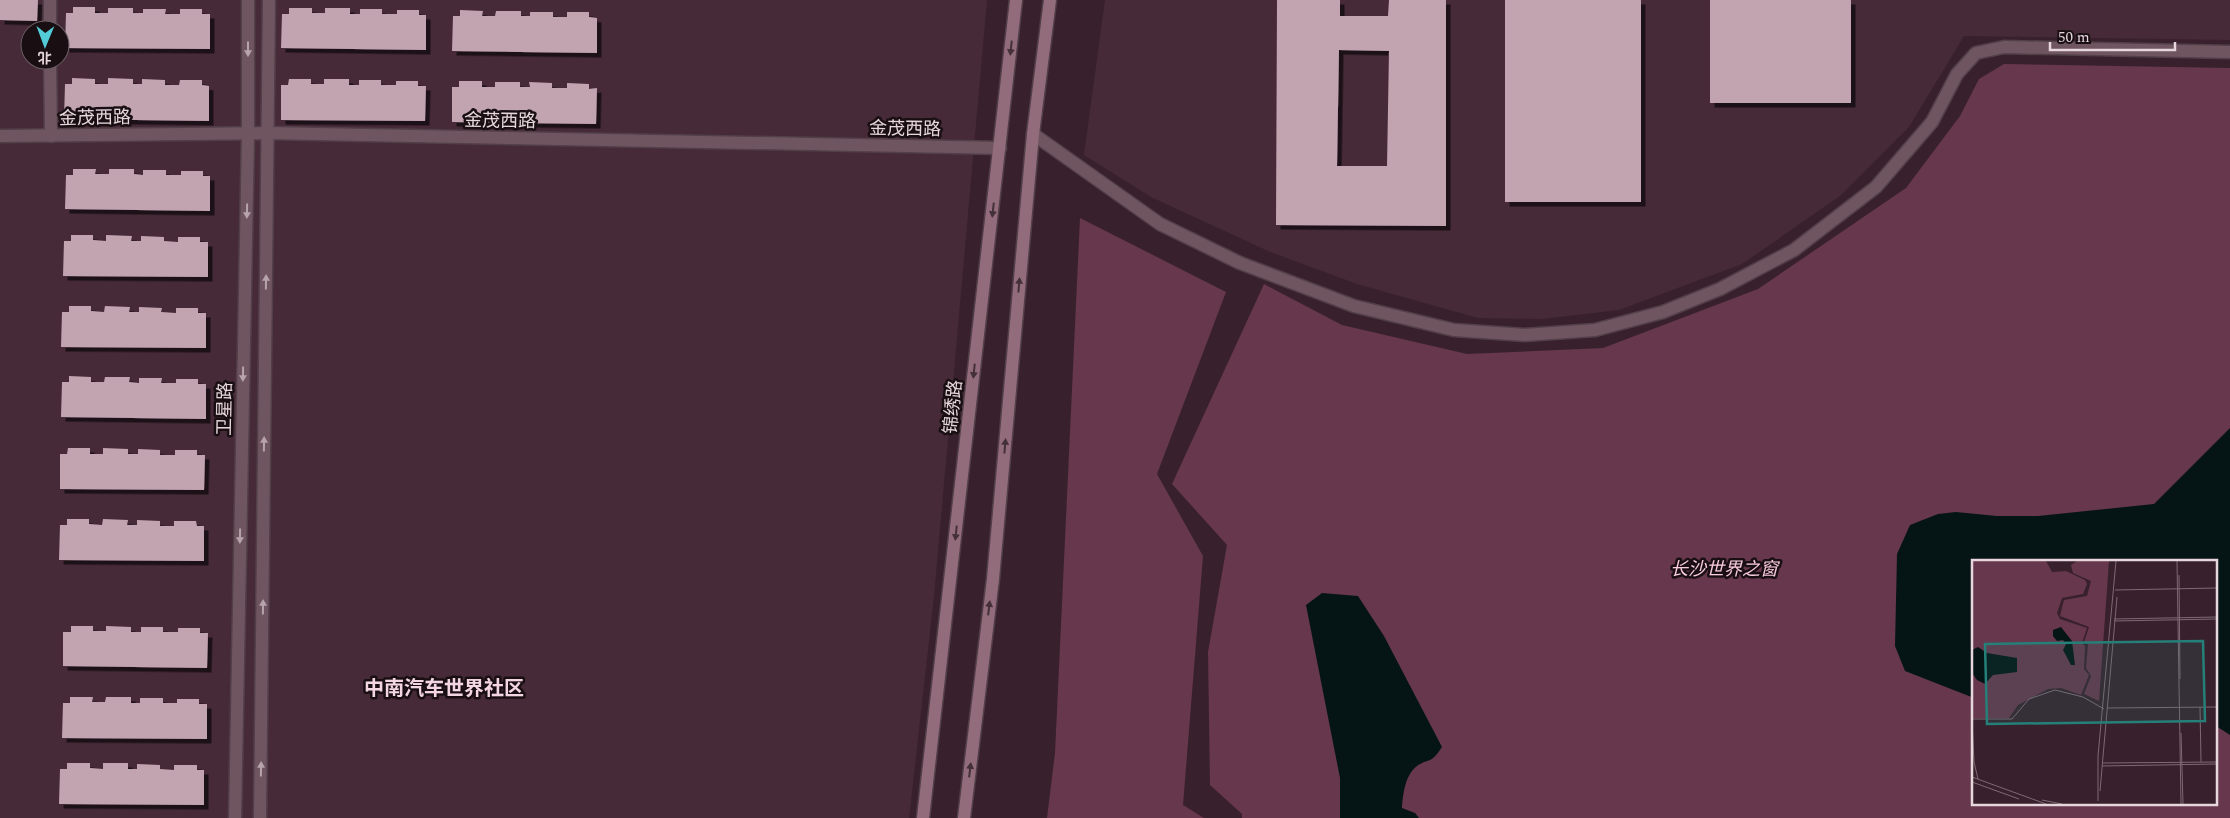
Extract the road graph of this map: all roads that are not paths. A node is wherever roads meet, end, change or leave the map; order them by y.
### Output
1 (50, 0) edge
2 (248, 0) edge
3 (269, 0) edge
4 (1016, 0) edge
5 (1050, 0) edge
6 (50, 20) edge
7 (2230, 52) edge
8 (50, 70) edge
9 (248, 134) junction
10 (268, 134) junction
11 (1033, 134) junction
12 (0, 136) edge
13 (51, 136) junction
14 (1000, 148) junction
15 (235, 818) edge
16 (260, 818) edge
17 (923, 818) edge
18 (964, 818) edge

1 - 6 street
2 -> 9 street, 卫星路
3 - 10 street
4 -> 14 main road, 锦绣路
5 - 11 main road
7 - 11 street
8 - 13 street
9 - 10 street, 金茂西路
9 - 13 street, 金茂西路
9 -> 15 street, 卫星路
10 - 14 street, 金茂西路
16 -> 10 street
18 -> 11 main road
12 - 13 street, 金茂西路
14 -> 17 main road, 锦绣路

